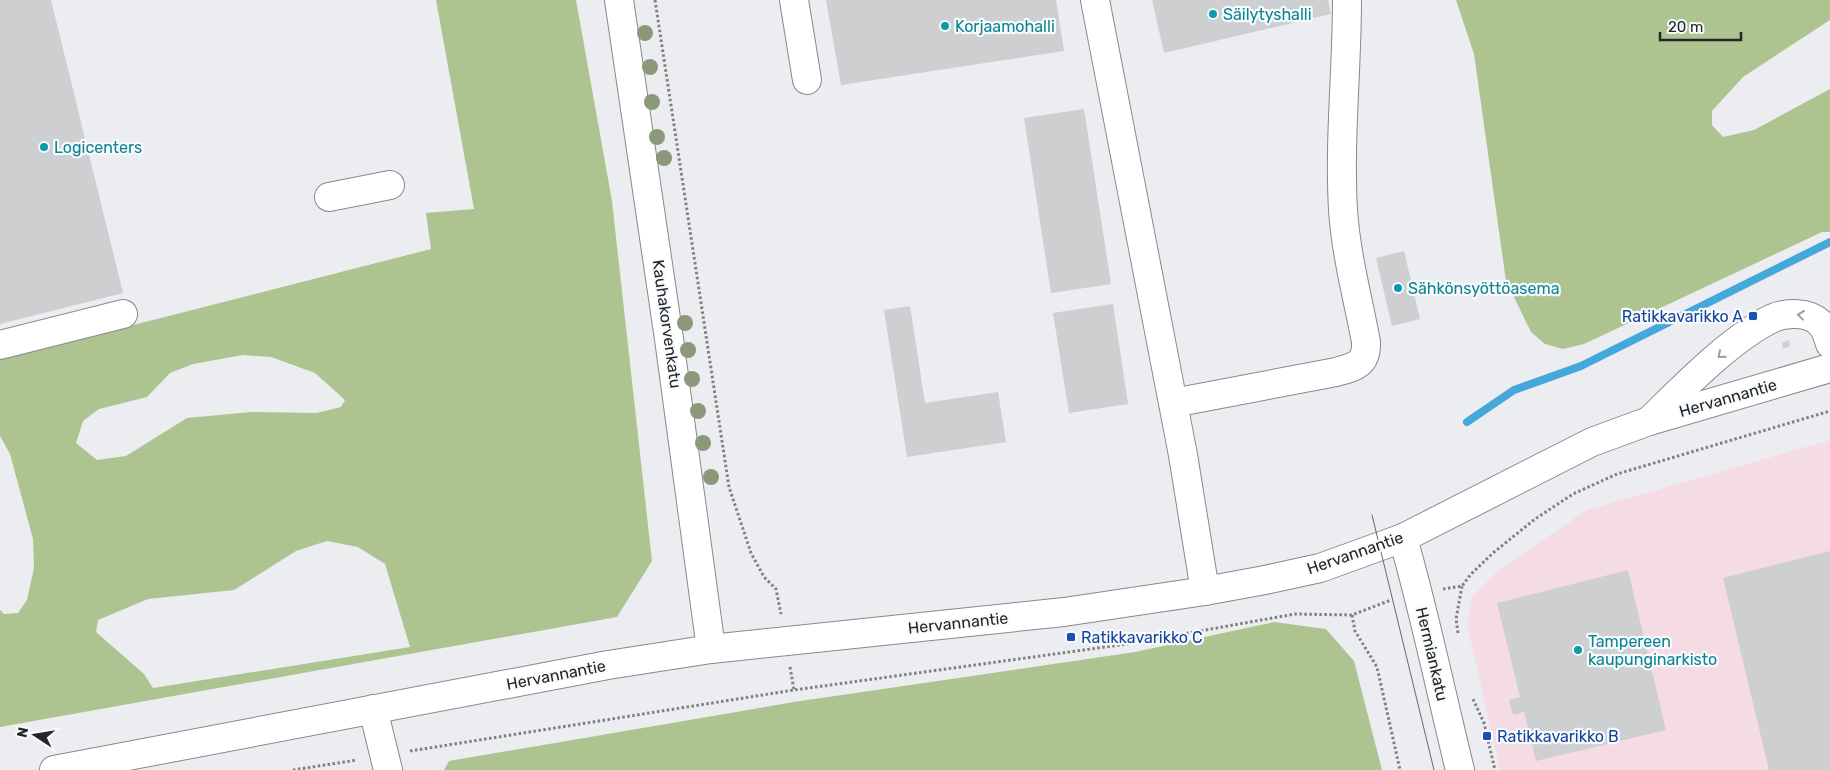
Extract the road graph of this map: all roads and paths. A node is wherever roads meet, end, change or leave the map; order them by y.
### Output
1 (619, 0) edge
2 (655, 0) edge
3 (794, 0) edge
4 (1095, 0) edge
5 (1348, 0) edge
6 (807, 80) dead end
7 (390, 185) dead end
8 (329, 198) dead end
9 (123, 314) dead end
10 (1830, 344) edge
11 (0, 345) edge
12 (1830, 368) edge
13 (1173, 404) junction
14 (1649, 421) junction
15 (1403, 538) junction
16 (1462, 586) dead end
17 (1205, 591) junction
18 (1352, 615) dead end
19 (1459, 638) dead end
20 (785, 641) junction
21 (711, 649) junction
22 (794, 690) dead end
23 (1470, 691) dead end
24 (373, 709) junction
25 (54, 770) edge
26 (388, 770) edge
27 (1400, 770) edge
28 (1460, 770) edge
29 (1495, 770) edge

1 - 21 main road, Kauhakorvenkatu
2 - 20 path
3 - 6 main road
4 - 13 main road
5 - 13 main road
7 - 8 main road
9 - 11 main road
10 -> 14 main road
12 - 14 main road, Hervannantie
13 - 17 main road
14 - 15 main road, Hervannantie
15 - 17 main road, Hervannantie
15 - 28 main road, Hermiankatu
16 - 19 path
17 - 20 main road, Hervannantie
18 - 27 path
20 - 21 main road, Hervannantie
20 - 22 path
21 - 24 main road, Hervannantie
23 - 29 path
24 - 25 main road, Hervannantie
24 - 26 main road

